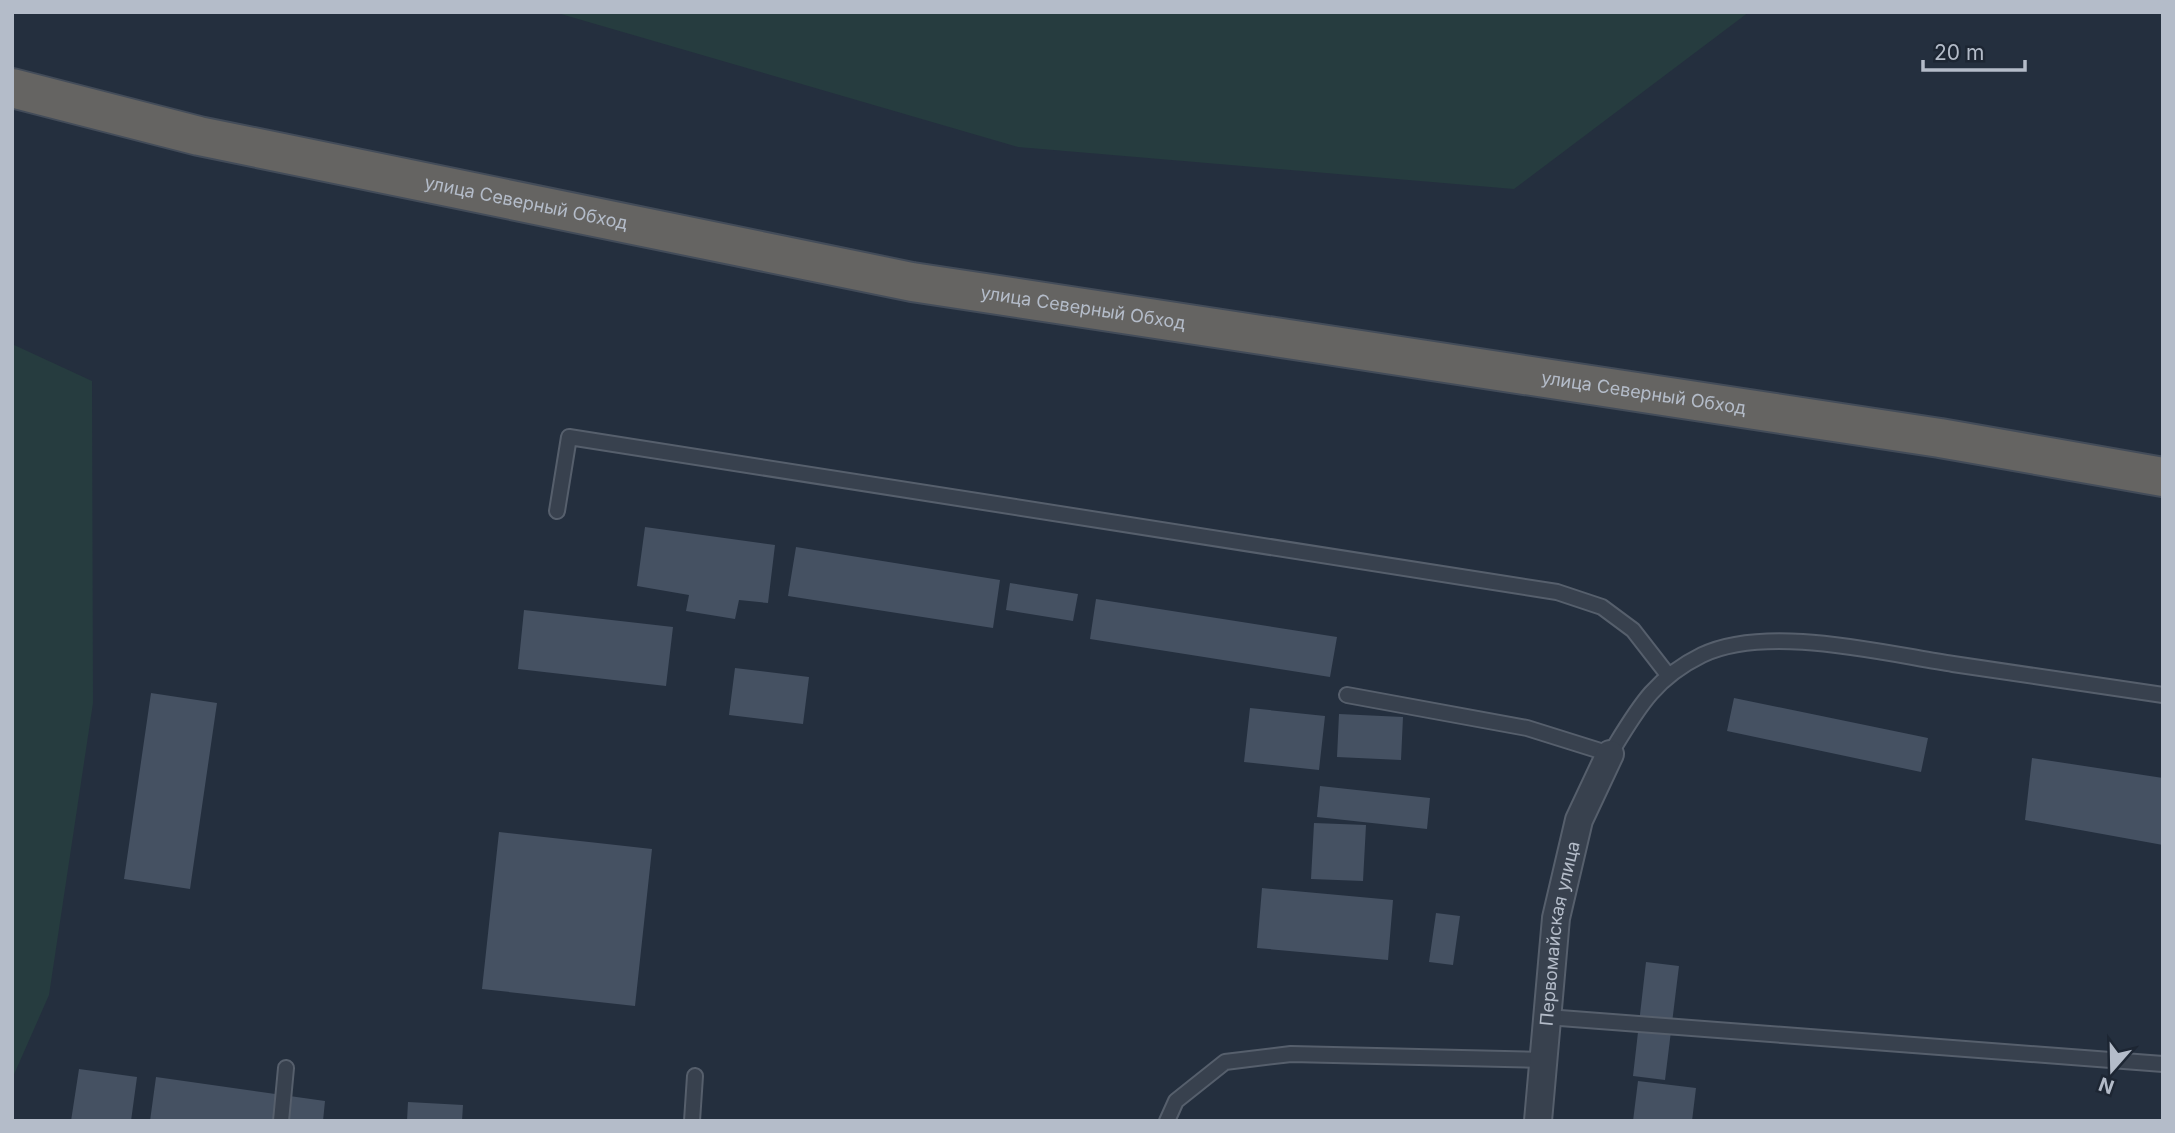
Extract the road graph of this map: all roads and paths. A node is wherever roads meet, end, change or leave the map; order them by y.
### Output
1 (12, 88) edge
2 (2163, 477) edge
3 (556, 511) dead end
4 (1668, 675) junction
5 (1347, 695) dead end
6 (2163, 695) edge
7 (1609, 754) junction
8 (1547, 1017) junction
9 (1544, 1060) junction
10 (2163, 1064) edge
11 (286, 1068) dead end
12 (695, 1076) dead end
13 (281, 1121) edge
14 (692, 1121) edge
15 (1167, 1121) edge
16 (1538, 1121) edge

1 - 2 highway, улица Северный Обход
3 - 4 lane
4 - 6 lane
4 - 7 lane
5 - 7 lane
7 - 8 street, Первомайская улица
8 - 9 street, Первомайская улица
8 - 10 lane
9 - 15 lane
9 - 16 street, Первомайская улица
11 - 13 lane
12 - 14 lane

